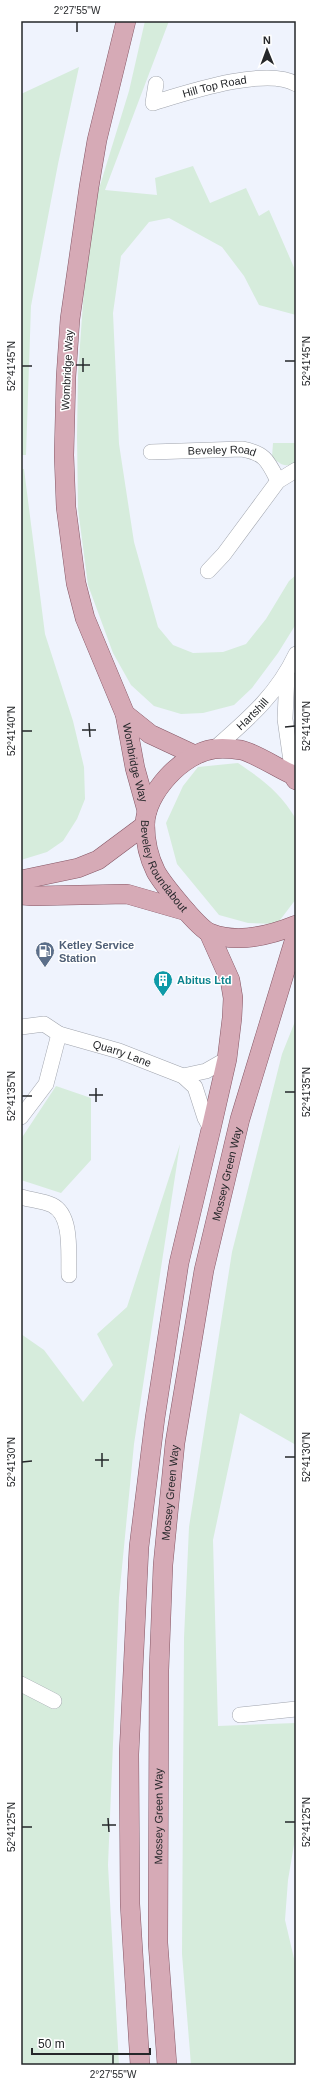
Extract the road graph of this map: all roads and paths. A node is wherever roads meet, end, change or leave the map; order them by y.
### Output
1 (126, 21) edge
2 (156, 84) dead end
3 (296, 84) edge
4 (151, 452) dead end
5 (296, 470) edge
6 (278, 481) junction
7 (208, 571) dead end
8 (296, 654) edge
9 (286, 675) junction
10 (125, 714) junction
11 (214, 749) junction
12 (195, 755) junction
13 (295, 778) edge
14 (146, 818) junction
15 (21, 880) edge
16 (21, 895) edge
17 (186, 911) junction
18 (296, 925) edge
19 (209, 933) junction
20 (296, 935) edge
21 (21, 1027) edge
22 (59, 1034) junction
23 (227, 1058) junction
24 (184, 1076) junction
25 (21, 1117) edge
26 (211, 1129) junction
27 (21, 1197) edge
28 (68, 1275) dead end
29 (21, 1684) edge
30 (54, 1701) dead end
31 (296, 1709) edge
32 (240, 1715) dead end
33 (158, 1943) junction
34 (140, 2065) edge
35 (157, 2065) edge
36 (167, 2065) edge

1 - 10 main road, Wombridge Way
2 - 3 street, Hill Top Road
4 - 6 street, Beveley Road
5 - 6 street
6 - 7 street
8 - 9 street, Hartshill
9 - 11 street, Hartshill
9 - 13 street, Hartshill
10 - 12 main road, Wombridge Way
10 - 14 main road, Wombridge Way
11 - 12 main road, Beveley Roundabout
11 - 13 main road, Beveley Roundabout
12 - 14 main road, Beveley Roundabout
14 - 15 main road
14 - 17 main road, Beveley Roundabout
16 - 17 main road
17 - 19 main road, Beveley Roundabout
18 - 19 main road
19 - 23 main road
20 - 33 main road, Mossey Green Way
21 - 22 street, Quarry Lane
22 - 24 street, Quarry Lane
22 - 25 street
23 - 24 street
23 - 26 main road
24 - 26 street
26 - 34 main road
27 - 28 street
29 - 30 street
31 - 32 street
33 - 35 main road
33 - 36 main road, Mossey Green Way

